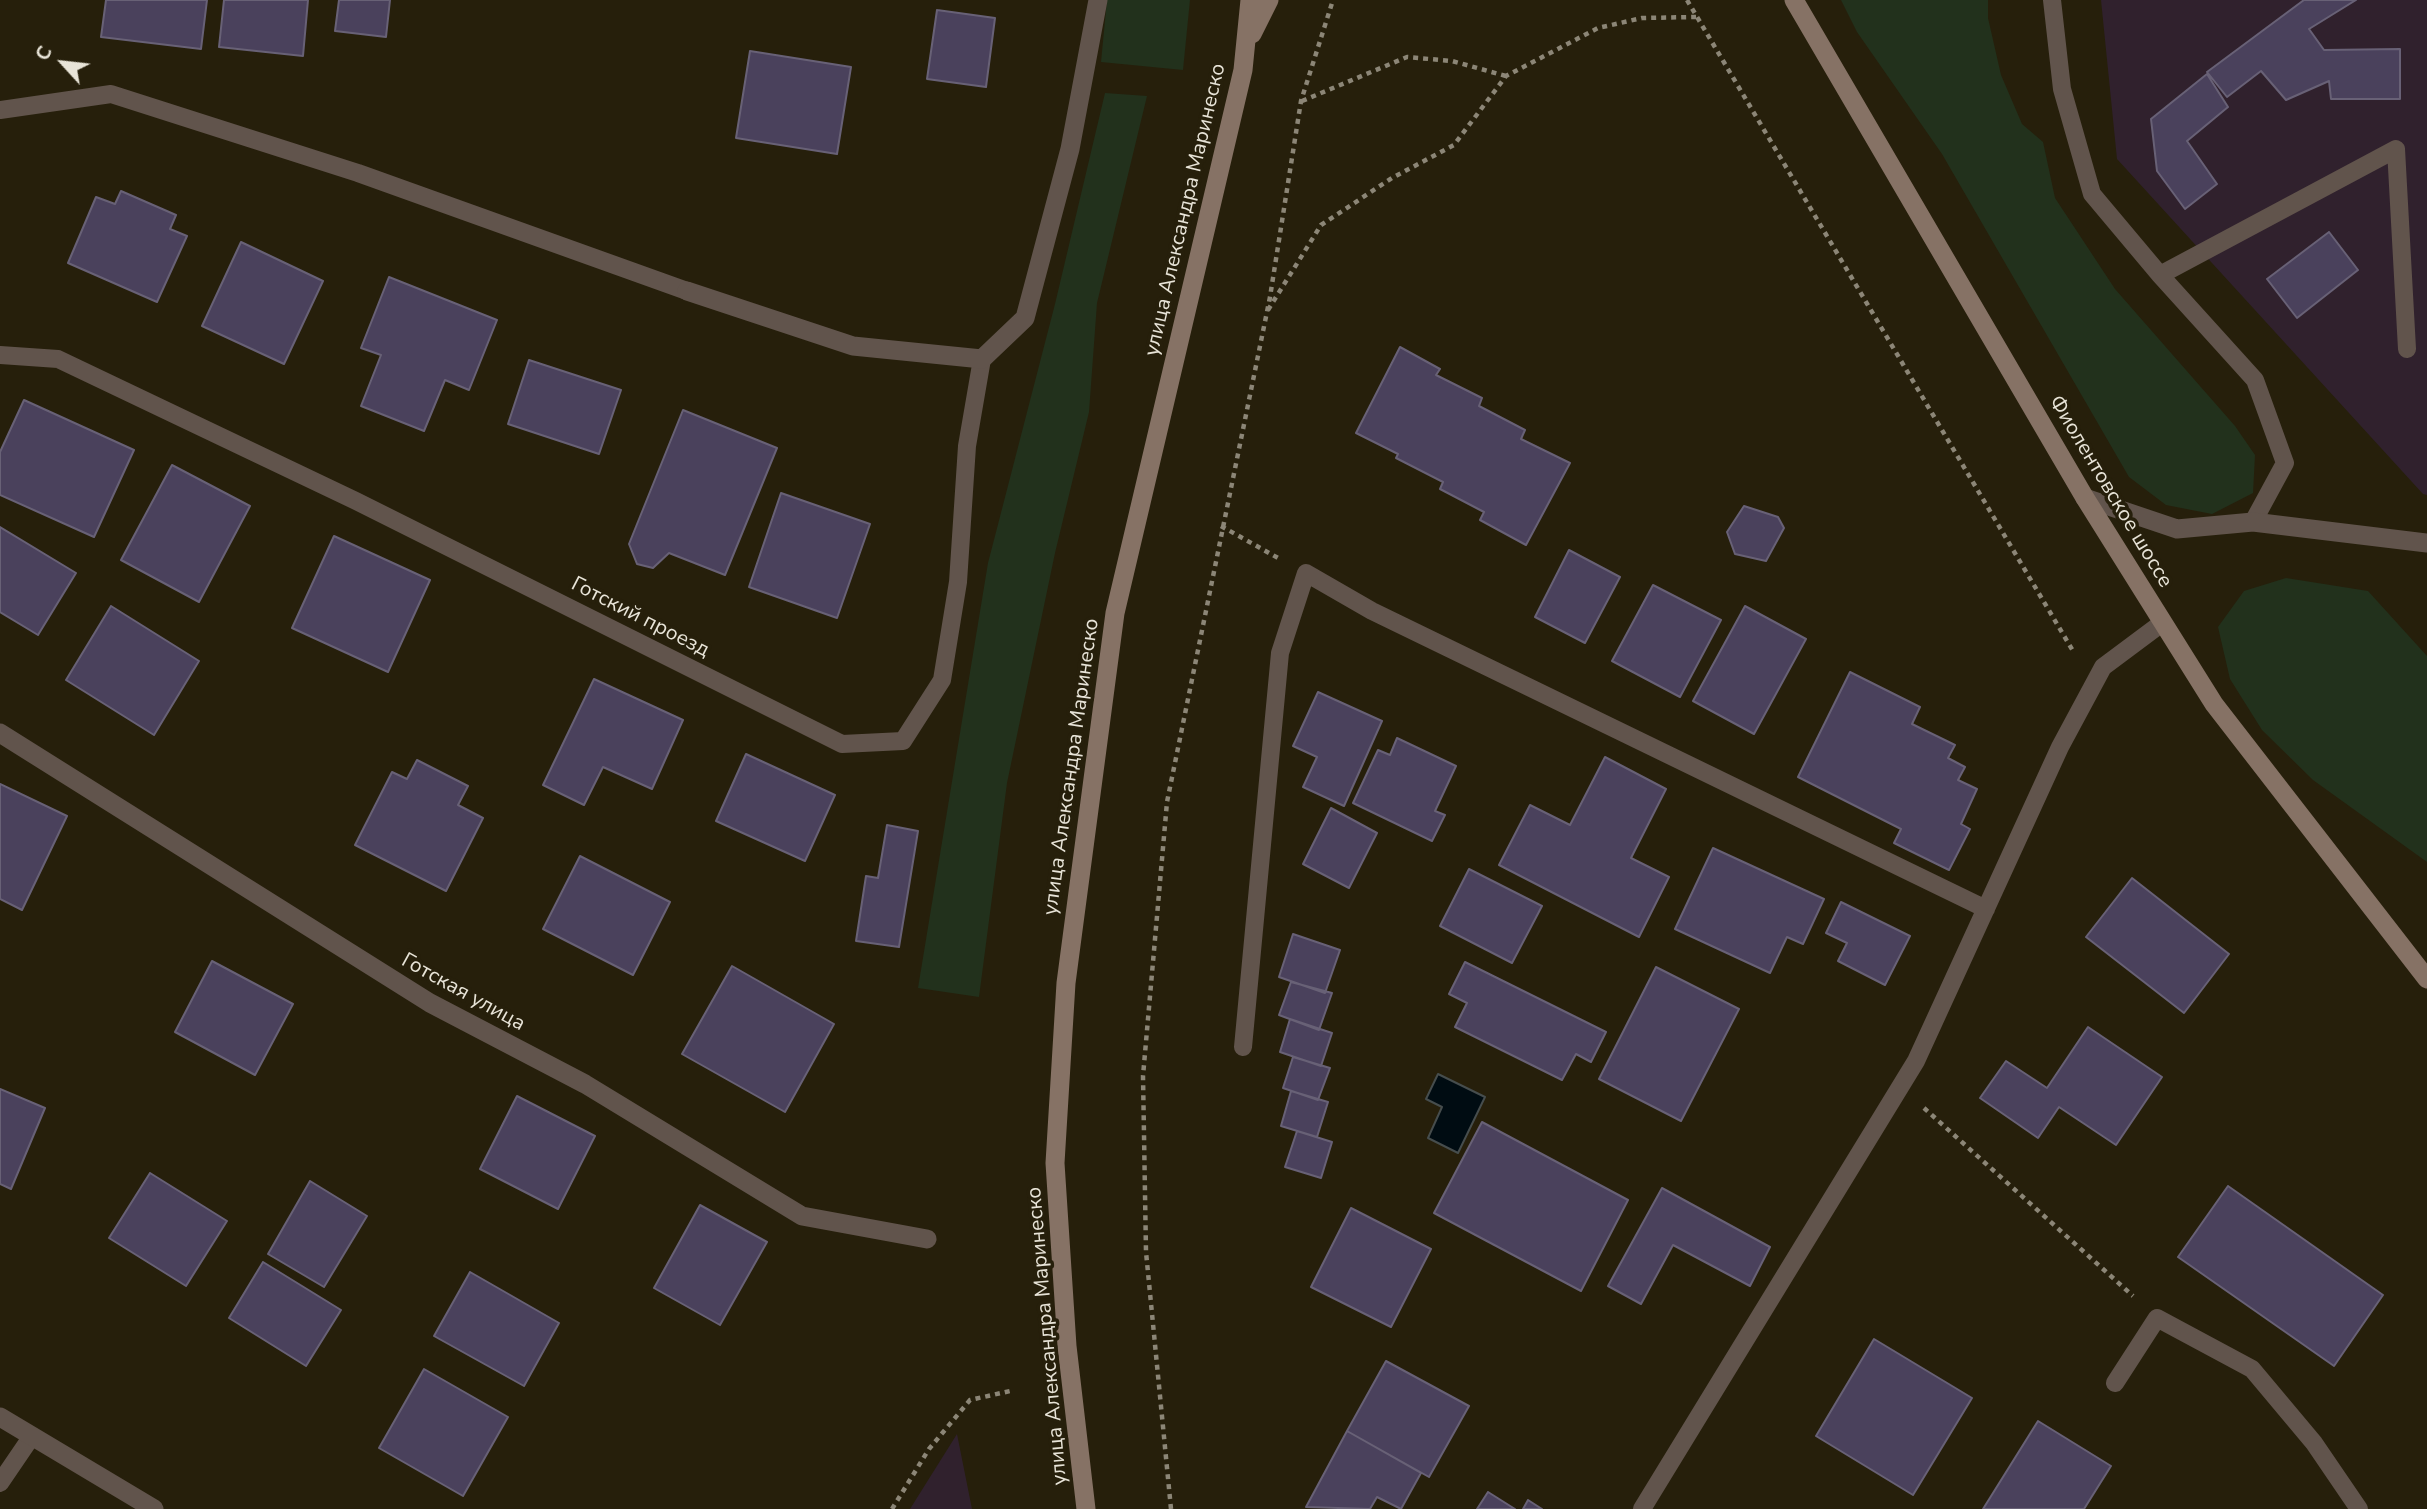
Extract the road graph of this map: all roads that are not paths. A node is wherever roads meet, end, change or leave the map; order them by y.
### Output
1 (1098, 0) edge
2 (1250, 0) edge
3 (1269, 0) edge
4 (1794, 0) edge
5 (2052, 0) edge
6 (1247, 44) junction
7 (0, 110) edge
8 (2160, 275) junction
9 (687, 291) joint
10 (2407, 349) dead end
11 (0, 355) edge
12 (982, 359) junction
13 (2085, 498) junction
14 (2253, 522) junction
15 (2427, 543) edge
16 (2162, 623) junction
17 (0, 733) edge
18 (1986, 909) junction
19 (2427, 979) edge
20 (1243, 1047) dead end
21 (927, 1239) dead end
22 (2115, 1383) dead end
23 (0, 1417) edge
24 (32, 1436) junction
25 (0, 1483) edge
26 (154, 1509) edge
27 (1086, 1509) edge
28 (1642, 1509) edge
29 (2360, 1509) edge

1 - 12 street
2 - 6 main road, улица Александра Маринеско
3 - 6 main road, улица Александра Маринеско
4 - 13 main road, Фиолентовское шоссе
5 - 8 lane
6 - 27 main road, улица Александра Маринеско
7 - 9 lane
8 - 10 lane
8 - 14 lane
9 - 12 street
11 - 12 lane, Готский проезд
13 - 14 street
13 - 16 main road, Фиолентовское шоссе
14 - 15 street
16 - 18 lane
16 - 19 main road, Фиолентовское шоссе
17 - 21 street, Готская улица
18 - 20 lane
18 - 28 lane
22 - 29 lane
23 - 24 street
24 - 25 lane
24 - 26 street

